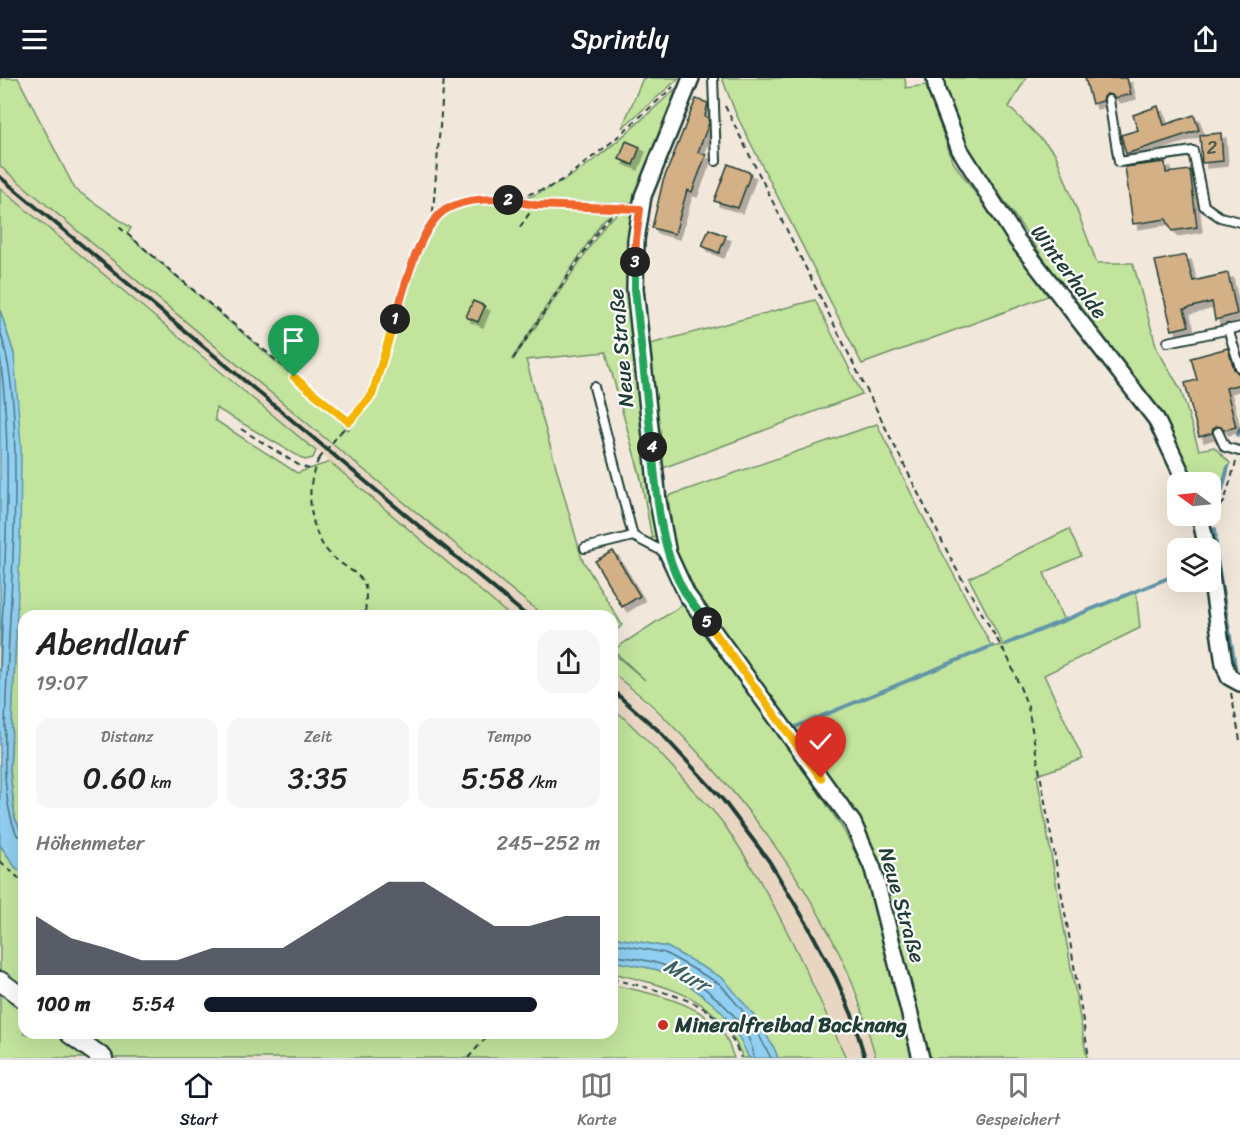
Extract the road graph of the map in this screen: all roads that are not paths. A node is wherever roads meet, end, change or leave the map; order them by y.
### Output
1 (691, 78) edge
2 (713, 78) edge
3 (935, 78) edge
4 (1110, 100) dead end
5 (716, 161) dead end
6 (1240, 222) edge
7 (1240, 327) edge
8 (1228, 329) junction
9 (1168, 342) dead end
10 (1240, 367) edge
11 (594, 387) dead end
12 (1218, 432) dead end
13 (1239, 451) edge
14 (1181, 472) edge
15 (633, 536) junction
16 (585, 548) dead end
17 (668, 554) junction
18 (1213, 592) edge
19 (1234, 680) edge
20 (0, 981) edge
21 (18, 994) edge
22 (77, 1039) edge
23 (103, 1058) edge
24 (921, 1058) edge

1 - 17 street, Neue Straße
2 - 5 lane
3 - 14 street, Winterhalde
4 - 6 lane
7 - 8 lane
8 - 9 lane
8 - 10 lane
11 - 15 lane
12 - 13 lane
15 - 16 lane
15 - 17 lane
17 - 24 street, Neue Straße
18 - 19 street
20 - 21 street
22 - 23 street

